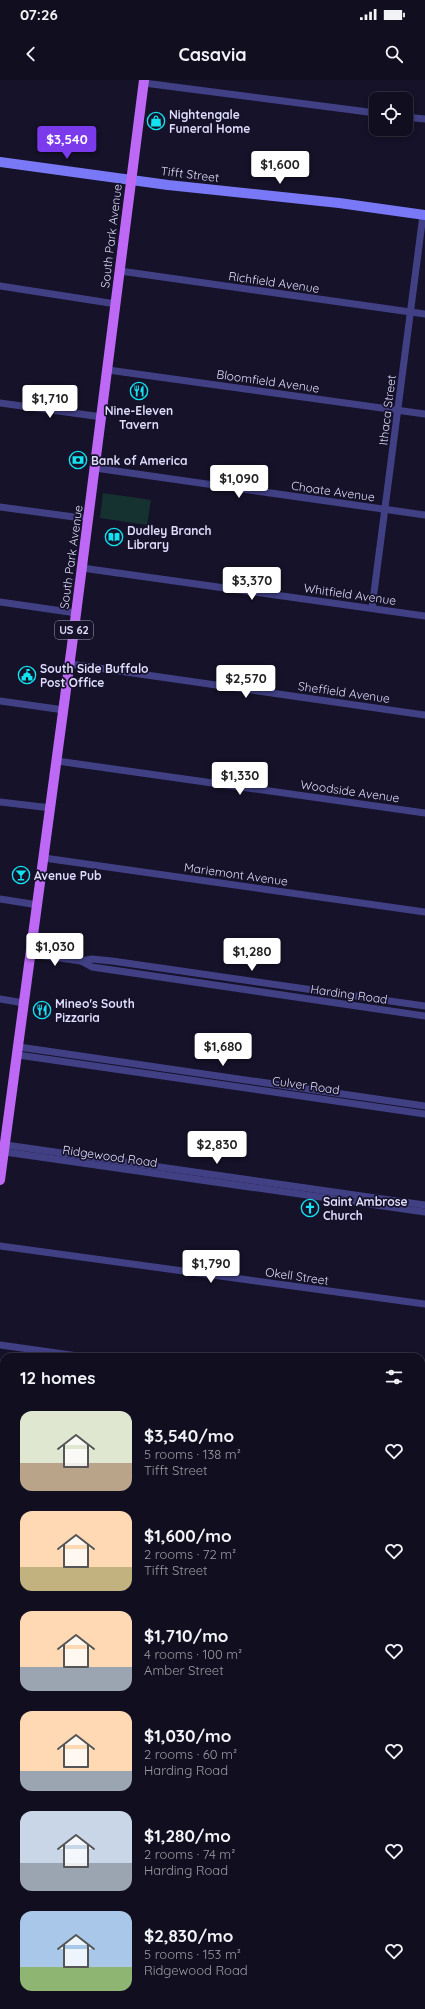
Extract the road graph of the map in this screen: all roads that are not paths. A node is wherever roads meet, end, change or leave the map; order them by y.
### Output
1 (144, 81) edge
2 (369, 112) edge
3 (413, 118) edge
4 (425, 119) edge
5 (0, 162) edge
6 (131, 180) junction
7 (424, 215) edge
8 (120, 271) junction
9 (0, 286) edge
10 (116, 304) junction
11 (411, 312) junction
12 (425, 314) edge
13 (108, 370) junction
14 (0, 403) edge
15 (398, 410) junction
16 (425, 414) edge
17 (102, 417) junction
18 (95, 468) junction
19 (0, 507) edge
20 (386, 510) junction
21 (425, 515) edge
22 (89, 519) junction
23 (82, 568) junction
24 (0, 602) edge
25 (372, 608) junction
26 (76, 613) junction
27 (425, 616) edge
28 (70, 664) junction
29 (0, 701) edge
30 (64, 710) junction
31 (425, 715) edge
32 (57, 761) junction
33 (0, 802) edge
34 (51, 808) junction
35 (425, 813) edge
36 (44, 858) junction
37 (0, 900) edge
38 (38, 905) junction
39 (425, 912) edge
40 (31, 954) junction
41 (81, 961) junction
42 (212, 976) junction
43 (211, 985) junction
44 (296, 988) junction
45 (294, 997) junction
46 (0, 999) edge
47 (376, 999) junction
48 (24, 1003) junction
49 (425, 1006) edge
50 (374, 1008) junction
51 (425, 1016) edge
52 (18, 1051) junction
53 (425, 1106) edge
54 (425, 1114) edge
55 (5, 1148) junction
56 (0, 1180) edge
57 (335, 1196) junction
58 (425, 1204) edge
59 (425, 1212) edge
60 (0, 1246) edge
61 (425, 1304) edge
62 (0, 1345) edge
63 (57, 1353) edge

1 - 2 street
1 - 6 main road, South Park Avenue / US 62
3 - 4 street
5 - 6 street, Tifft Street
6 - 7 street, Tifft Street
6 - 8 main road, South Park Avenue / US 62
7 - 11 street, Ithaca Street
8 - 10 main road, South Park Avenue / US 62
8 - 11 street, Richfield Avenue
9 - 10 street
10 - 13 main road, South Park Avenue / US 62
11 - 12 street, Richfield Avenue
11 - 15 street, Ithaca Street
13 - 15 street, Bloomfield Avenue
13 - 17 main road, South Park Avenue / US 62
14 - 17 street
15 - 16 street, Bloomfield Avenue
15 - 20 street, Ithaca Street
17 - 18 main road, South Park Avenue / US 62
18 - 20 street, Choate Avenue
18 - 22 main road, South Park Avenue / US 62
19 - 22 street
20 - 21 street, Choate Avenue
20 - 25 street, Ithaca Street
22 - 23 main road, South Park Avenue / US 62
23 - 25 street, Whitfield Avenue
23 - 26 main road, South Park Avenue / US 62
24 - 26 street
25 - 27 street, Whitfield Avenue
26 - 28 main road, South Park Avenue / US 62
28 - 30 main road, South Park Avenue / US 62
28 - 31 street, Sheffield Avenue
29 - 30 street
30 - 32 main road, South Park Avenue / US 62
32 - 34 main road, South Park Avenue / US 62
32 - 35 street, Woodside Avenue
33 - 34 street
34 - 36 main road, South Park Avenue / US 62
36 - 38 main road, South Park Avenue / US 62
36 - 39 street, Mariemont Avenue
37 - 38 street
38 - 40 main road, South Park Avenue / US 62
40 - 41 street, Harding Road
40 - 48 main road, South Park Avenue / US 62
41 - 42 street, Harding Road
41 - 43 street, Harding Road
42 - 43 street
42 - 44 street, Harding Road
43 - 45 street, Harding Road
44 - 45 street
44 - 47 street, Harding Road
45 - 50 street, Harding Road
46 - 48 street
47 - 49 street, Harding Road
47 - 50 street
48 - 52 main road, South Park Avenue / US 62
50 - 51 street, Harding Road
52 - 53 street, Culver Road
52 - 54 street, Culver Road
52 - 55 main road, South Park Avenue / US 62
55 - 56 main road, South Park Avenue / US 62
55 - 57 street, Ridgewood Road
57 - 58 street, Ridgewood Road
57 - 59 street, Ridgewood Road
60 - 61 street, Okell Street
62 - 63 street

